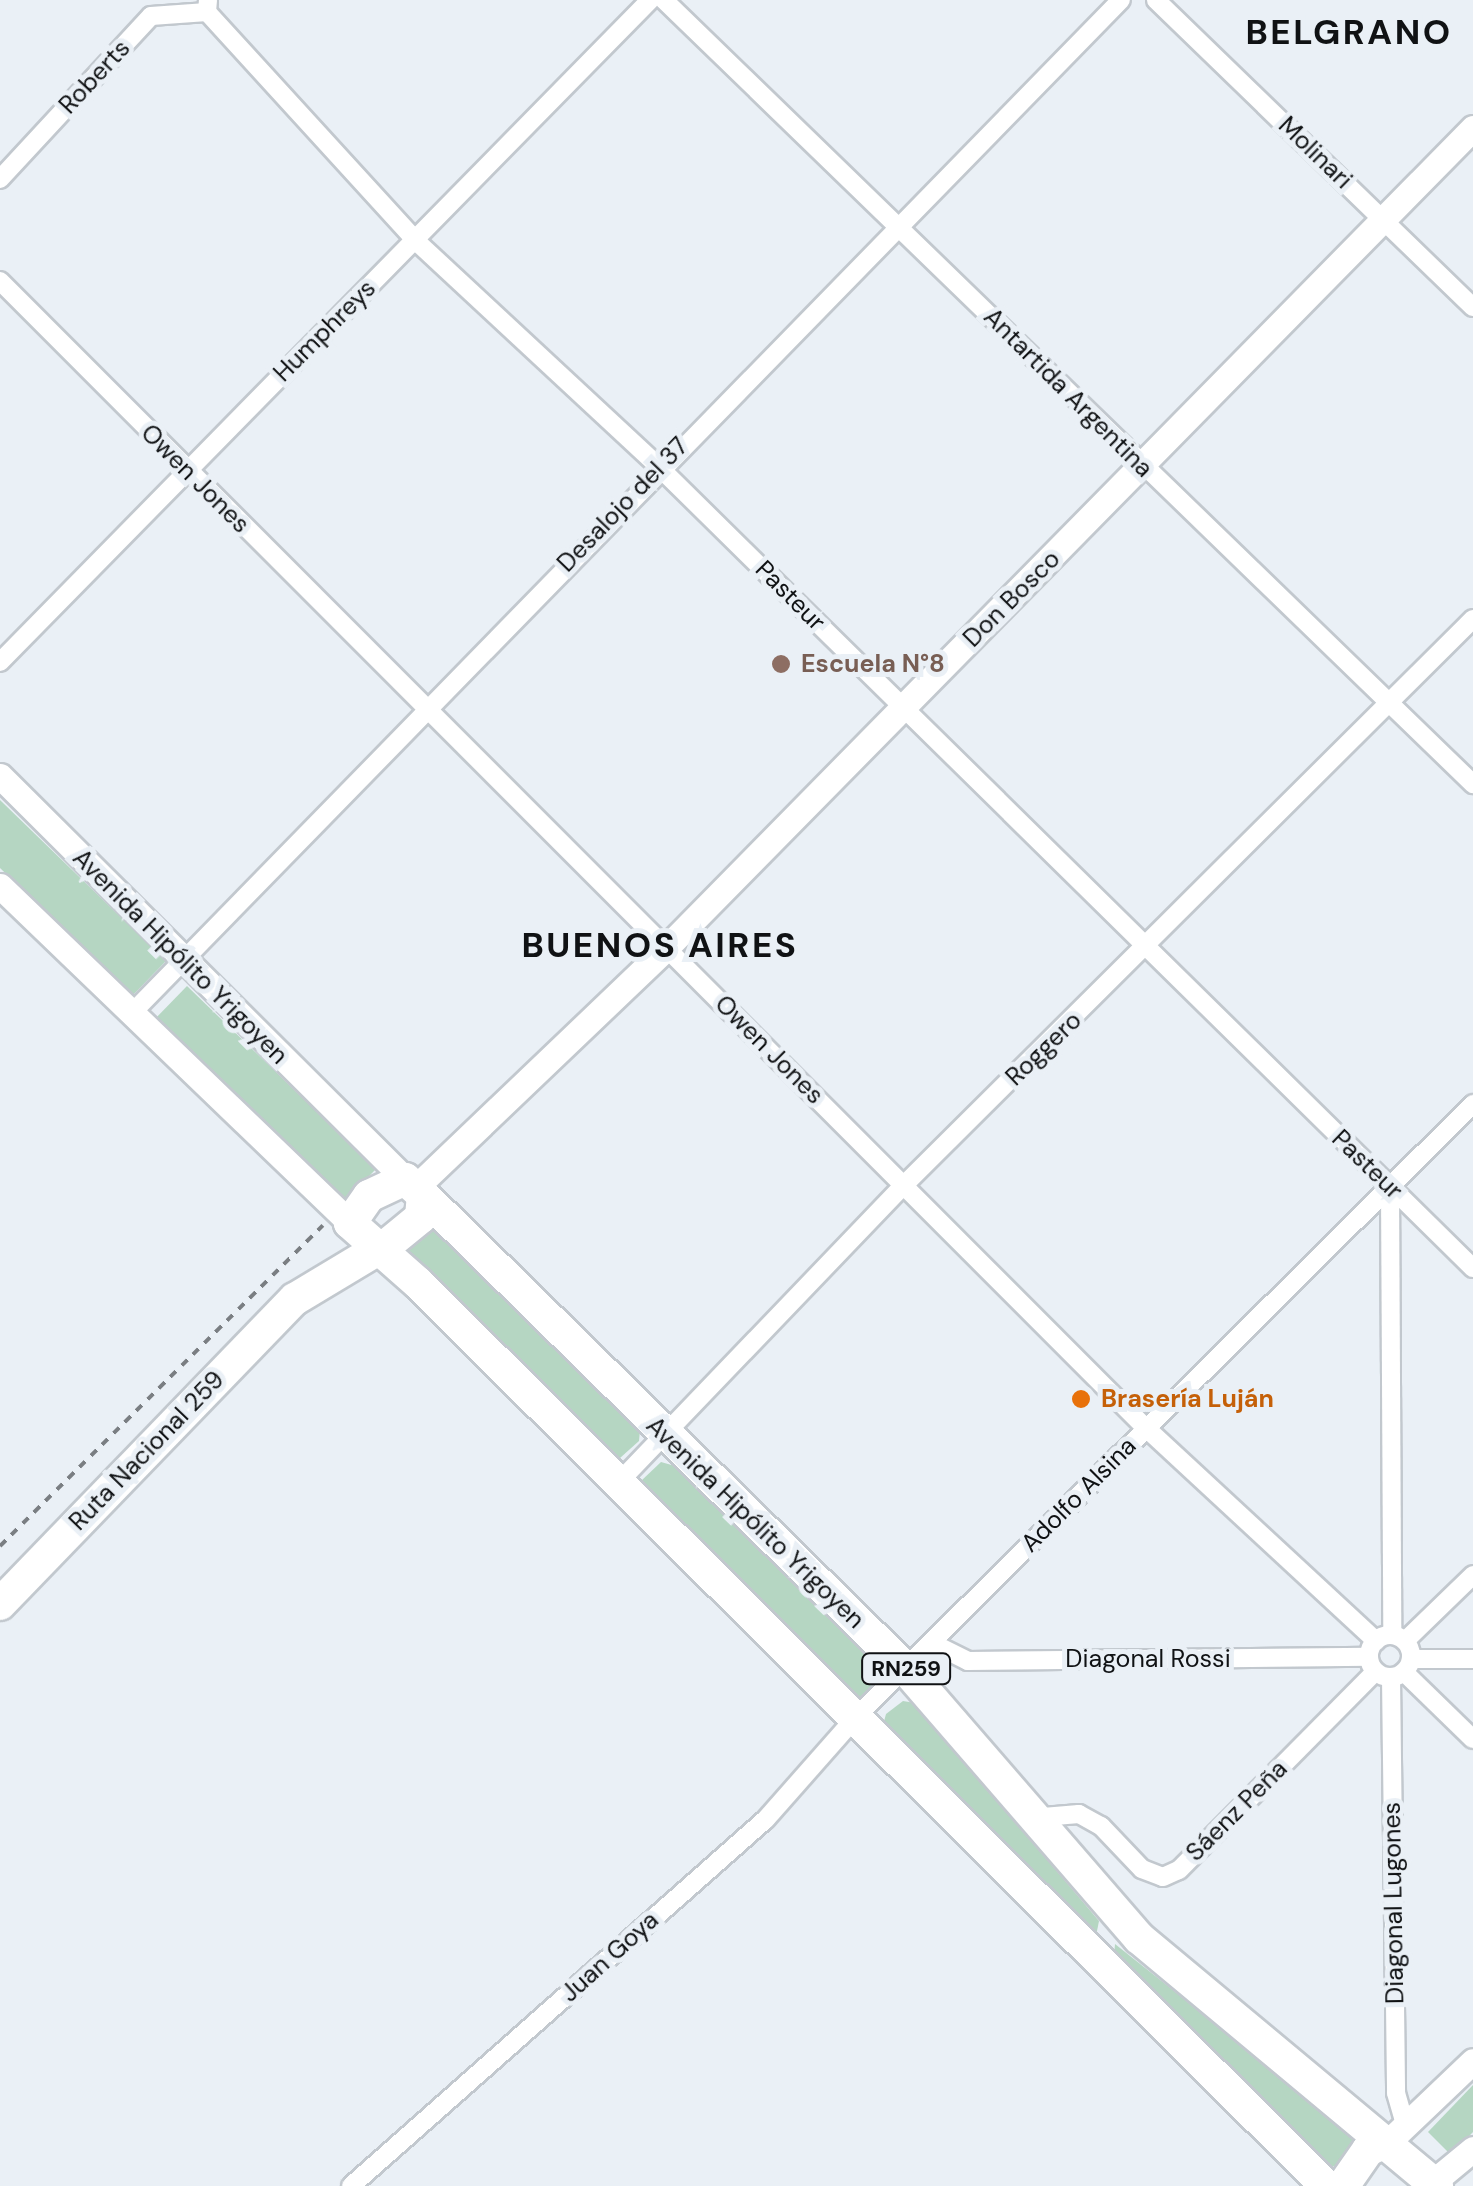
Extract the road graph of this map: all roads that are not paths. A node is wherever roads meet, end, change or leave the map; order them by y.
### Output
1 (650, 0) edge
2 (664, 0) edge
3 (1120, 0) edge
4 (1156, 0) edge
5 (208, 6) edge
6 (1473, 128) edge
7 (0, 179) edge
8 (1385, 220) junction
9 (899, 228) junction
10 (416, 241) junction
11 (0, 282) edge
12 (1473, 307) edge
13 (659, 467) junction
14 (1142, 468) junction
15 (184, 469) junction
16 (1473, 619) edge
17 (0, 662) edge
18 (1391, 701) junction
19 (426, 708) junction
20 (904, 708) junction
21 (0, 776) edge
22 (1473, 784) edge
23 (0, 886) edge
24 (667, 947) junction
25 (1145, 950) junction
26 (182, 961) junction
27 (131, 1014) junction
28 (1473, 1104) edge
29 (904, 1186) junction
30 (414, 1187) junction
31 (1390, 1187) junction
32 (346, 1220) junction
33 (381, 1248) junction
34 (1473, 1268) edge
35 (294, 1299) junction
36 (1145, 1428) junction
37 (665, 1436) junction
38 (620, 1482) junction
39 (1473, 1576) edge
40 (0, 1604) edge
41 (932, 1643) junction
42 (1390, 1657) junction
43 (1473, 1659) edge
44 (906, 1669) junction
45 (856, 1716) junction
46 (1473, 1738) edge
47 (1031, 1818) junction
48 (1120, 1917) junction
49 (1087, 1944) junction
50 (1473, 2060) edge
51 (1394, 2137) junction
52 (1473, 2149) edge
53 (1434, 2184) edge
54 (351, 2186) edge
55 (1326, 2186) edge
56 (1343, 2186) edge

1 - 10 street, Humphreys
2 - 9 street, Antartida Argentina
3 - 9 street, Desalojo del 37
4 - 8 street, Molinari
5 - 7 street, Roberts
5 - 10 street, Pasteur
6 - 8 street, Don Bosco
8 - 12 street, Molinari
8 - 14 street, Don Bosco
9 - 13 street, Desalojo del 37
9 - 14 street, Antartida Argentina
10 - 13 street, Pasteur
10 - 15 street, Humphreys
11 - 15 street, Owen Jones
13 - 19 street, Desalojo del 37
13 - 20 street, Pasteur
14 - 18 street, Antartida Argentina
14 - 20 street, Don Bosco
15 - 17 street, Humphreys
15 - 19 street, Owen Jones
16 - 18 street, Roggero
18 - 22 street, Antartida Argentina
18 - 25 street, Roggero
19 - 24 street, Owen Jones
19 - 26 street, Desalojo del 37
20 - 24 street, Don Bosco
20 - 25 street, Pasteur
21 - 26 street, Avenida Hipólito Yrigoyen
23 - 27 street
24 - 29 street, Owen Jones
24 - 30 street, Don Bosco
25 - 29 street, Roggero
25 - 31 street, Pasteur
26 - 27 street, Desalojo del 37
26 - 30 street, Avenida Hipólito Yrigoyen
27 - 32 street
28 - 31 street, Adolfo Alsina
29 - 36 street, Owen Jones
29 - 37 street, Roggero
30 - 32 highway, Ruta Nacional 259
30 - 33 highway, Ruta Nacional 259
30 - 37 highway, Avenida Hipólito Yrigoyen / RN259
31 - 34 street, Pasteur
31 - 36 street, Adolfo Alsina
31 - 42 street, Diagonal Lugones
32 - 33 highway, RN259
32 - 35 highway, Ruta Nacional 259
33 - 35 highway, Ruta Nacional 259
33 - 38 highway, RN259
35 - 40 highway, Ruta Nacional 259
36 - 41 street, Adolfo Alsina
36 - 42 street, Owen Jones
37 - 38 street, Roggero
37 - 44 highway, Avenida Hipólito Yrigoyen / RN259
38 - 45 highway, RN259
39 - 42 street, Sáenz Peña
41 - 42 street, Diagonal Rossi
41 - 44 street, Adolfo Alsina
42 - 43 street, Diagonal Rossi
42 - 46 street, Owen Jones
42 - 47 street, Sáenz Peña
42 - 51 street, Diagonal Lugones
44 - 45 street, Adolfo Alsina
44 - 47 highway, Avenida Hipólito Yrigoyen / RN259
45 - 49 highway, RN259
45 - 54 street, Juan Goya
47 - 48 highway, Avenida Hipólito Yrigoyen / RN259
48 - 49 highway
48 - 51 highway, Avenida Hipólito Yrigoyen / RN259
49 - 55 highway, RN259
50 - 51 street
51 - 53 highway, RN259
51 - 56 highway
52 - 53 street

